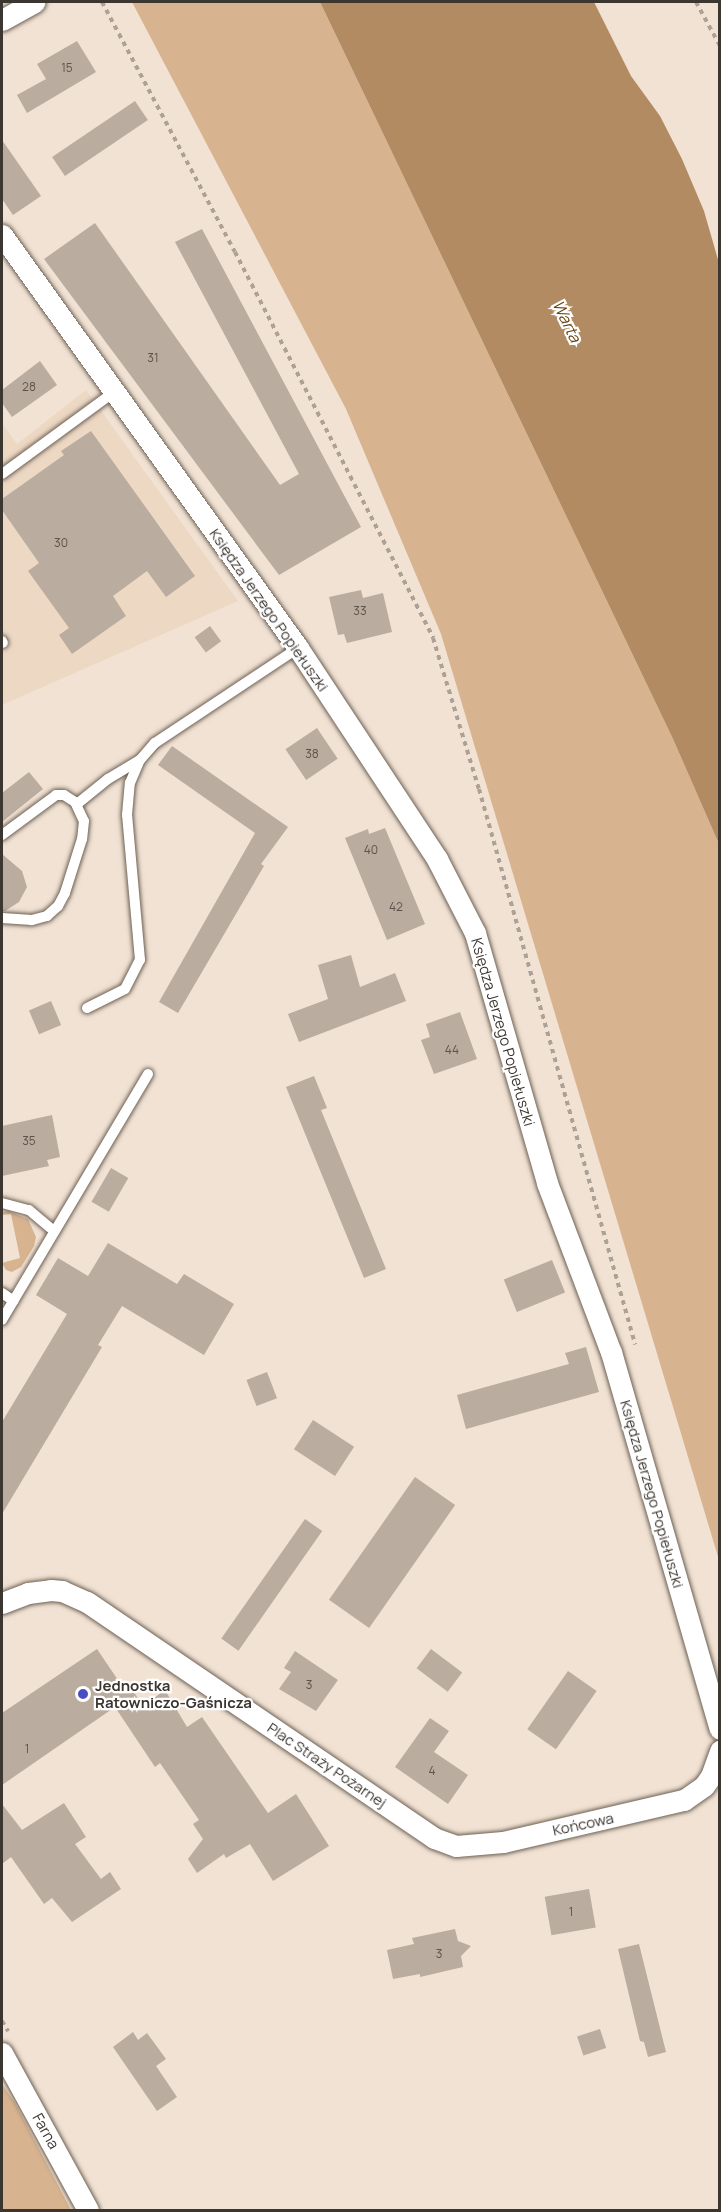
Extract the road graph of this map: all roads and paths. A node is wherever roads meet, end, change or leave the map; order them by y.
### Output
1 (34, 2) edge
2 (102, 2) edge
3 (696, 2) edge
4 (2, 20) edge
5 (720, 46) edge
6 (2, 235) edge
7 (114, 392) junction
8 (2, 474) edge
9 (298, 648) junction
10 (140, 760) junction
11 (77, 804) junction
12 (2, 835) edge
13 (2, 918) edge
14 (87, 1008) dead end
15 (148, 1074) dead end
16 (2, 1203) edge
17 (54, 1231) junction
18 (2, 1293) edge
19 (14, 1301) junction
20 (2, 1320) edge
21 (635, 1346) dead end
22 (2, 1603) edge
23 (720, 1729) edge
24 (720, 1751) edge
25 (468, 1846) joint
26 (2, 2053) edge
27 (88, 2211) edge

1 - 4 street
2 - 21 path
3 - 5 path
6 - 7 street, Księdza Jerzego Popiełuszki
7 - 8 lane
7 - 9 street, Księdza Jerzego Popiełuszki
9 - 10 lane
9 - 23 street, Księdza Jerzego Popiełuszki
10 - 11 lane
10 - 14 lane
11 - 12 lane
11 - 13 lane
15 - 17 lane
16 - 17 lane
17 - 19 lane
18 - 19 lane
19 - 20 lane
22 - 25 street, Plac Straży Pożarnej
24 - 25 street, Końcowa
26 - 27 street, Farna

